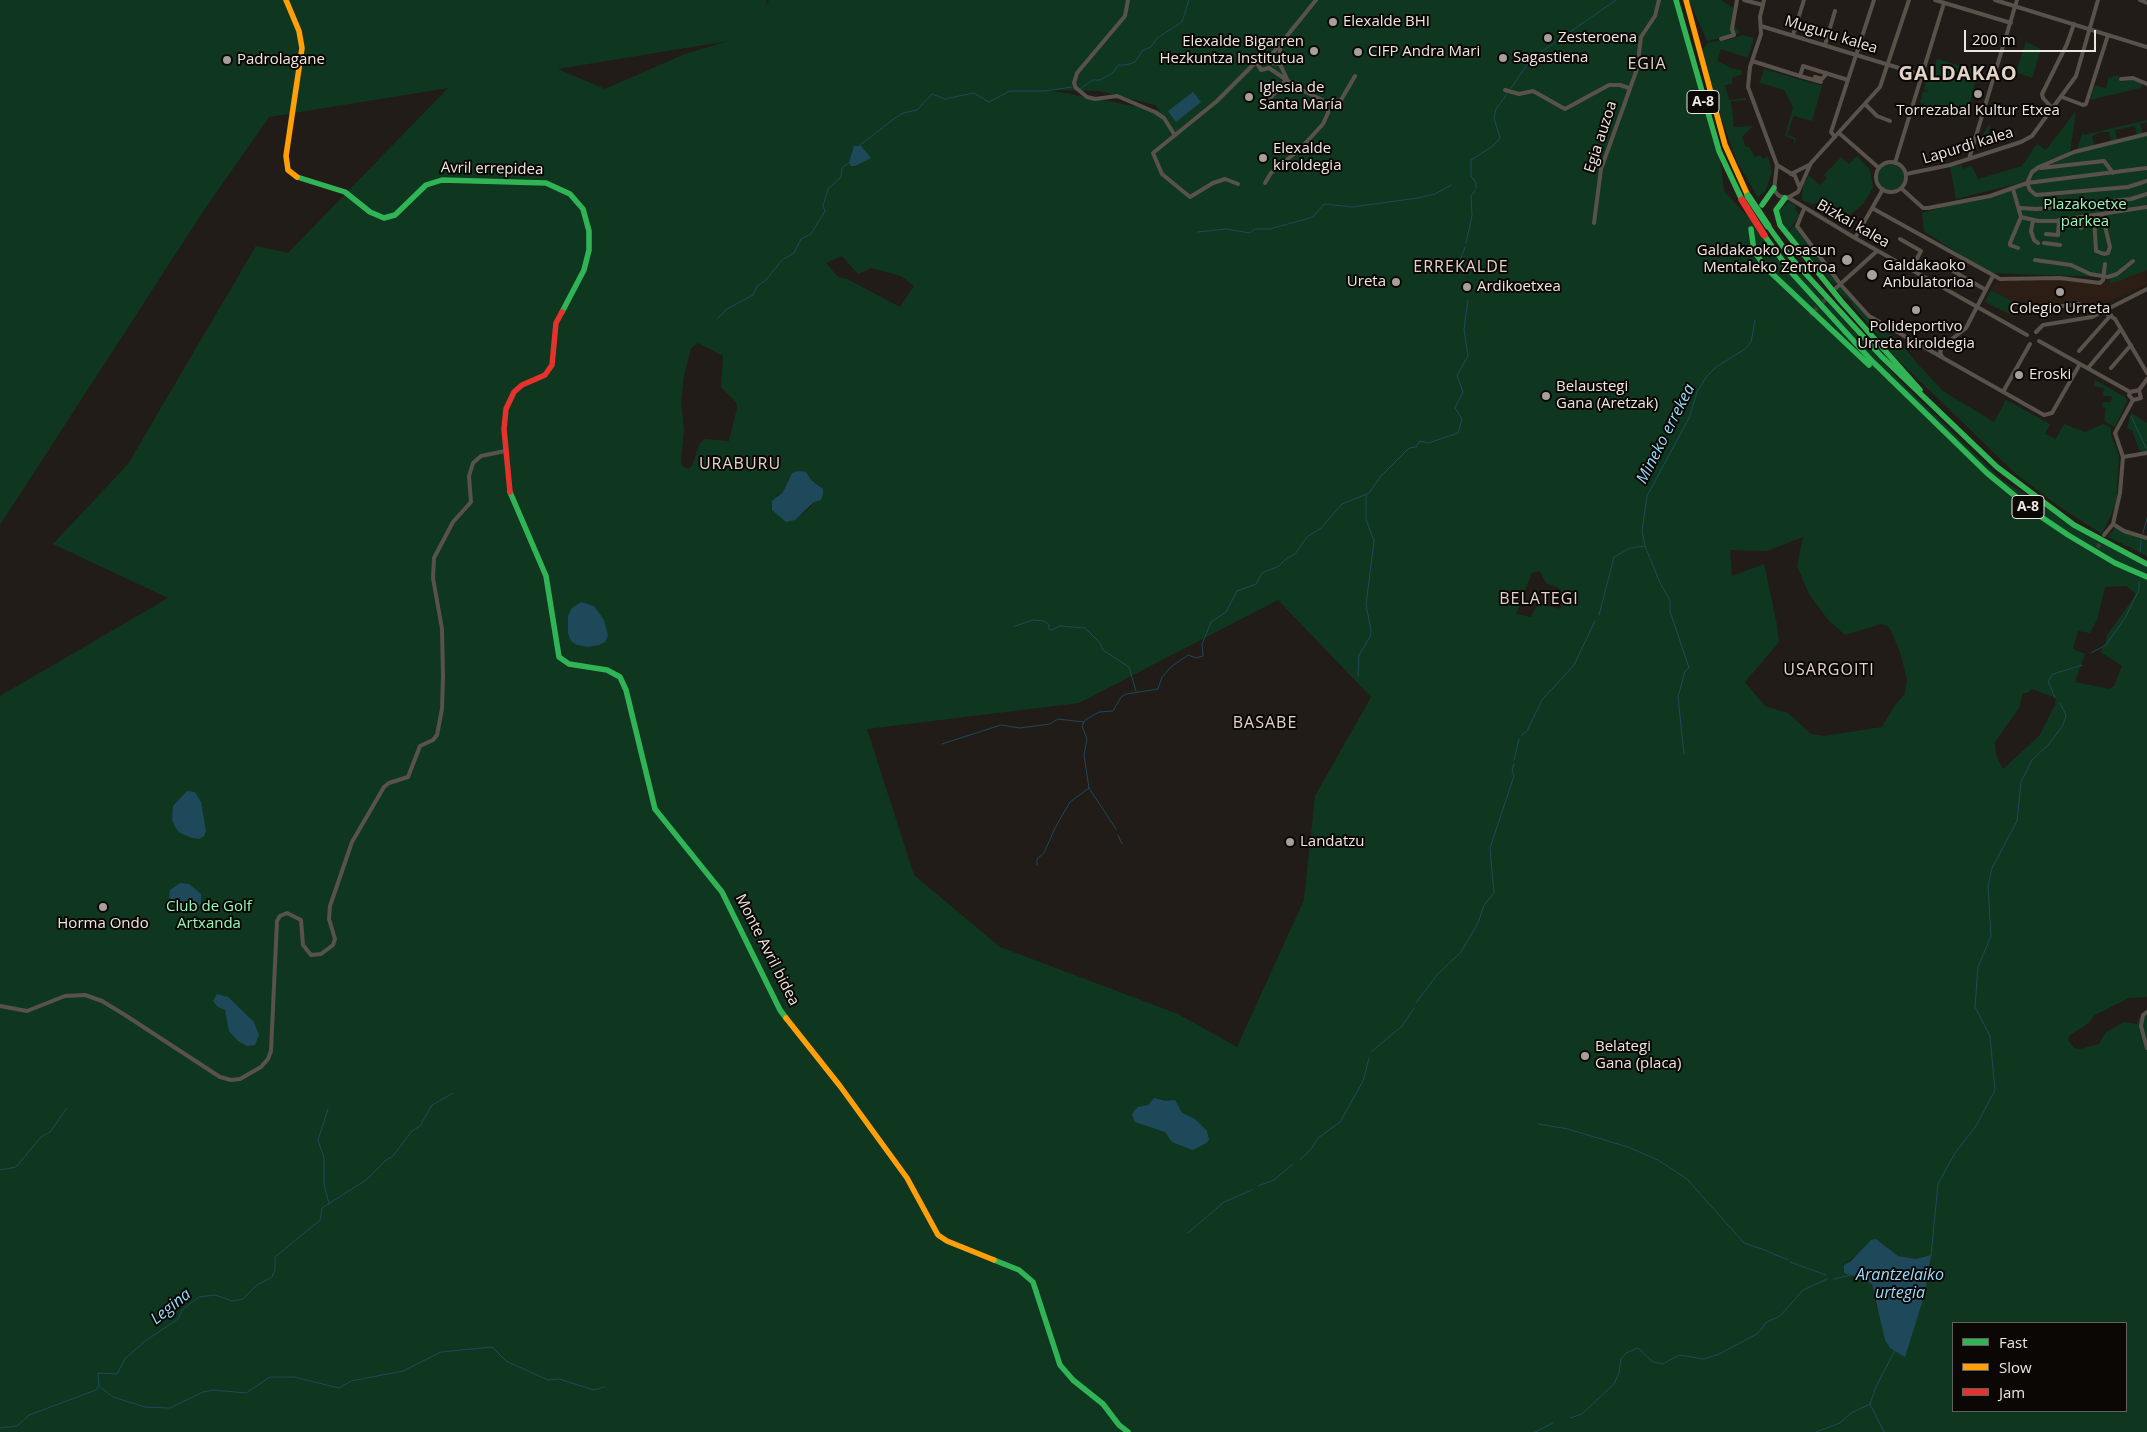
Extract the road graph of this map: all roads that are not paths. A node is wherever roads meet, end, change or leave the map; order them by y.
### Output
1 (286, 0) edge
2 (1128, 0) edge
3 (1316, 0) edge
4 (1659, 0) edge
5 (1676, 0) edge
6 (1686, 0) edge
7 (1737, 0) edge
8 (1744, 0) edge
9 (1804, 0) edge
10 (1874, 0) edge
11 (1909, 0) edge
12 (1935, 0) edge
13 (1995, 0) edge
14 (2017, 0) edge
15 (2098, 0) edge
16 (2140, 0) edge
17 (1764, 2) edge
18 (2146, 2) edge
19 (1944, 3) junction
20 (2016, 6) junction
21 (1835, 11) dead end
22 (2010, 23) junction
23 (2074, 24) junction
24 (1761, 26) junction
25 (2090, 29) junction
26 (1793, 35) junction
27 (2108, 35) junction
28 (1721, 39) dead end
29 (1825, 45) junction
30 (1280, 46) junction
31 (2147, 47) edge
32 (1856, 54) junction
33 (1257, 61) junction
34 (1752, 61) junction
35 (1270, 63) junction
36 (1280, 64) junction
37 (1888, 64) junction
38 (1827, 73) junction
39 (1922, 75) junction
40 (1355, 76) dead end
41 (1800, 76) junction
42 (1815, 77) dead end
43 (1287, 79) junction
44 (1848, 80) junction
45 (2122, 80) dead end
46 (1822, 82) dead end
47 (2147, 84) edge
48 (1629, 88) junction
49 (1505, 90) dead end
50 (2062, 97) junction
51 (1267, 102) dead end
52 (1328, 103) junction
53 (1865, 104) junction
54 (2053, 109) junction
55 (1890, 121) dead end
56 (1839, 133) junction
57 (1174, 134) junction
58 (2147, 134) edge
59 (1835, 136) junction
60 (1970, 159) junction
61 (1895, 162) junction
62 (1811, 163) junction
63 (1777, 165) junction
64 (1879, 168) junction
65 (2037, 168) junction
66 (2147, 168) edge
67 (1789, 173) junction
68 (2113, 173) junction
69 (1906, 174) junction
70 (1776, 178) junction
71 (2147, 181) edge
72 (1265, 183) dead end
73 (2027, 183) junction
74 (1238, 184) dead end
75 (1774, 188) junction
76 (1799, 188) junction
77 (1900, 188) junction
78 (1883, 189) junction
79 (2013, 189) junction
80 (1796, 193) junction
81 (2147, 194) edge
82 (1745, 198) junction
83 (1787, 198) junction
84 (1762, 205) dead end
85 (1800, 205) junction
86 (2147, 207) edge
87 (1872, 208) junction
88 (2020, 208) junction
89 (1804, 209) junction
90 (2102, 214) junction
91 (2094, 215) junction
92 (2021, 217) junction
93 (2081, 218) junction
94 (2059, 220) junction
95 (2033, 221) junction
96 (1594, 223) dead end
97 (2081, 228) dead end
98 (1751, 229) dead end
99 (2046, 234) dead end
100 (1855, 238) junction
101 (1900, 239) dead end
102 (2038, 243) dead end
103 (2044, 244) dead end
104 (2060, 245) dead end
105 (2018, 248) dead end
106 (1877, 251) junction
107 (2035, 260) dead end
108 (2133, 261) dead end
109 (2105, 264) dead end
110 (1911, 270) junction
111 (1953, 271) dead end
112 (1993, 276) junction
113 (2104, 277) junction
114 (1840, 285) junction
115 (1836, 288) dead end
116 (1986, 290) junction
117 (2147, 290) edge
118 (2024, 306) dead end
119 (1977, 308) junction
120 (2103, 311) junction
121 (2097, 314) junction
122 (2111, 315) junction
123 (2121, 329) junction
124 (2036, 332) junction
125 (2027, 335) junction
126 (2039, 342) junction
127 (2030, 344) junction
128 (2131, 345) junction
129 (2079, 351) dead end
130 (1942, 357) junction
131 (2080, 364) junction
132 (2088, 368) junction
133 (2111, 368) dead end
134 (2147, 373) edge
135 (2147, 380) edge
136 (2138, 390) junction
137 (2003, 392) junction
138 (2130, 392) junction
139 (2140, 398) junction
140 (2132, 400) junction
141 (2147, 401) edge
142 (1937, 412) junction
143 (1926, 415) junction
144 (505, 451) junction
145 (2147, 453) edge
146 (2123, 457) junction
147 (2113, 524) junction
148 (2104, 535) tunnel mouth
149 (2147, 538) edge
150 (2147, 564) edge
151 (2147, 577) edge
152 (0, 1006) edge
153 (2147, 1012) edge
154 (2147, 1048) edge
155 (1128, 1432) edge

1 - 144 main road, Avril errepidea
2 - 57 street
3 - 30 street
4 - 48 street, Egia auzoa
5 - 82 main road, A-8
6 - 82 main road, A-8
7 - 28 street
8 - 17 street
9 - 26 street
10 - 32 street
11 - 37 street
12 - 19 street
13 - 20 street
14 - 20 street
15 - 25 street, Lapurdi kalea
16 - 18 street
17 - 24 street
19 - 22 street
19 - 39 street
20 - 22 street
20 - 23 street
21 - 29 street
22 - 60 street
23 - 25 street
23 - 54 street
24 - 26 street, Muguru kalea
24 - 34 street
25 - 27 street
25 - 50 street, Lapurdi kalea
26 - 29 street, Muguru kalea
27 - 31 street
27 - 50 street
29 - 32 street, Muguru kalea
30 - 35 street
30 - 36 street
32 - 37 street, Muguru kalea
32 - 44 street
33 - 35 street
33 - 35 street
33 - 57 street
34 - 41 street
34 - 63 street
35 - 36 street
35 - 43 street
36 - 43 street
37 - 39 street, Muguru kalea
37 - 53 street
38 - 41 street
38 - 42 street
38 - 44 street
39 - 61 street
40 - 52 street
41 - 46 street
43 - 51 street
43 - 52 street
44 - 59 street
45 - 47 street
48 - 49 street, Egia auzoa
48 - 96 street, Egia auzoa
50 - 54 street, Lapurdi kalea
52 - 72 street
53 - 55 street
53 - 56 street
54 - 60 street, Lapurdi kalea
56 - 59 street
56 - 64 street
57 - 74 street
58 - 65 street
59 - 62 street
60 - 69 street, Lapurdi kalea
61 - 64 street
61 - 69 street
62 - 67 street
62 - 76 street
63 - 67 street
63 - 70 street
64 - 78 street
65 - 68 street
65 - 73 street
66 - 68 street
67 - 70 street
67 - 76 street
68 - 73 street
69 - 77 street
70 - 75 street
71 - 73 street
73 - 79 street
75 - 83 street, Bizkai kalea
75 - 84 main road
76 - 80 street
77 - 78 street
77 - 79 street
78 - 87 street
79 - 88 street
80 - 83 street
80 - 85 street, Bizkai kalea
81 - 88 street
82 - 142 main road, A-8, bridge
82 - 143 main road, A-8, bridge
83 - 85 street, Bizkai kalea
83 - 142 main road
85 - 89 street, Bizkai kalea
86 - 90 street
87 - 100 street
87 - 112 street
88 - 92 street
89 - 100 street, Bizkai kalea
89 - 114 street
90 - 91 street
90 - 91 street
91 - 93 street
92 - 95 street
92 - 105 street
93 - 94 street
93 - 97 street
94 - 95 street
94 - 99 street
95 - 102 street
98 - 143 main road
100 - 106 street, Bizkai kalea
101 - 110 street
103 - 104 street
106 - 110 street, Bizkai kalea
106 - 114 street
107 - 113 street
108 - 113 street
109 - 113 street
110 - 119 street, Bizkai kalea
111 - 116 street
112 - 113 street
112 - 116 street
114 - 115 street
114 - 130 street
116 - 119 street
117 - 120 street
118 - 121 street
119 - 125 street, Bizkai kalea
119 - 130 street
120 - 121 street
120 - 122 street
121 - 124 street
122 - 123 street
122 - 129 street
123 - 128 street
123 - 132 street
124 - 125 street
124 - 126 street
125 - 127 street
126 - 127 street
126 - 131 street
127 - 137 street
128 - 133 street
128 - 134 street
130 - 137 street
131 - 132 street
131 - 137 street
132 - 138 street
135 - 136 street
136 - 138 street
136 - 139 street
138 - 140 street
139 - 140 street
139 - 141 street
140 - 146 street
142 - 150 main road, A-8
143 - 151 main road, A-8
144 - 152 street
144 - 155 main road, Monte Avril bidea
145 - 146 street
146 - 147 street
147 - 148 street
147 - 149 street
153 - 154 street

